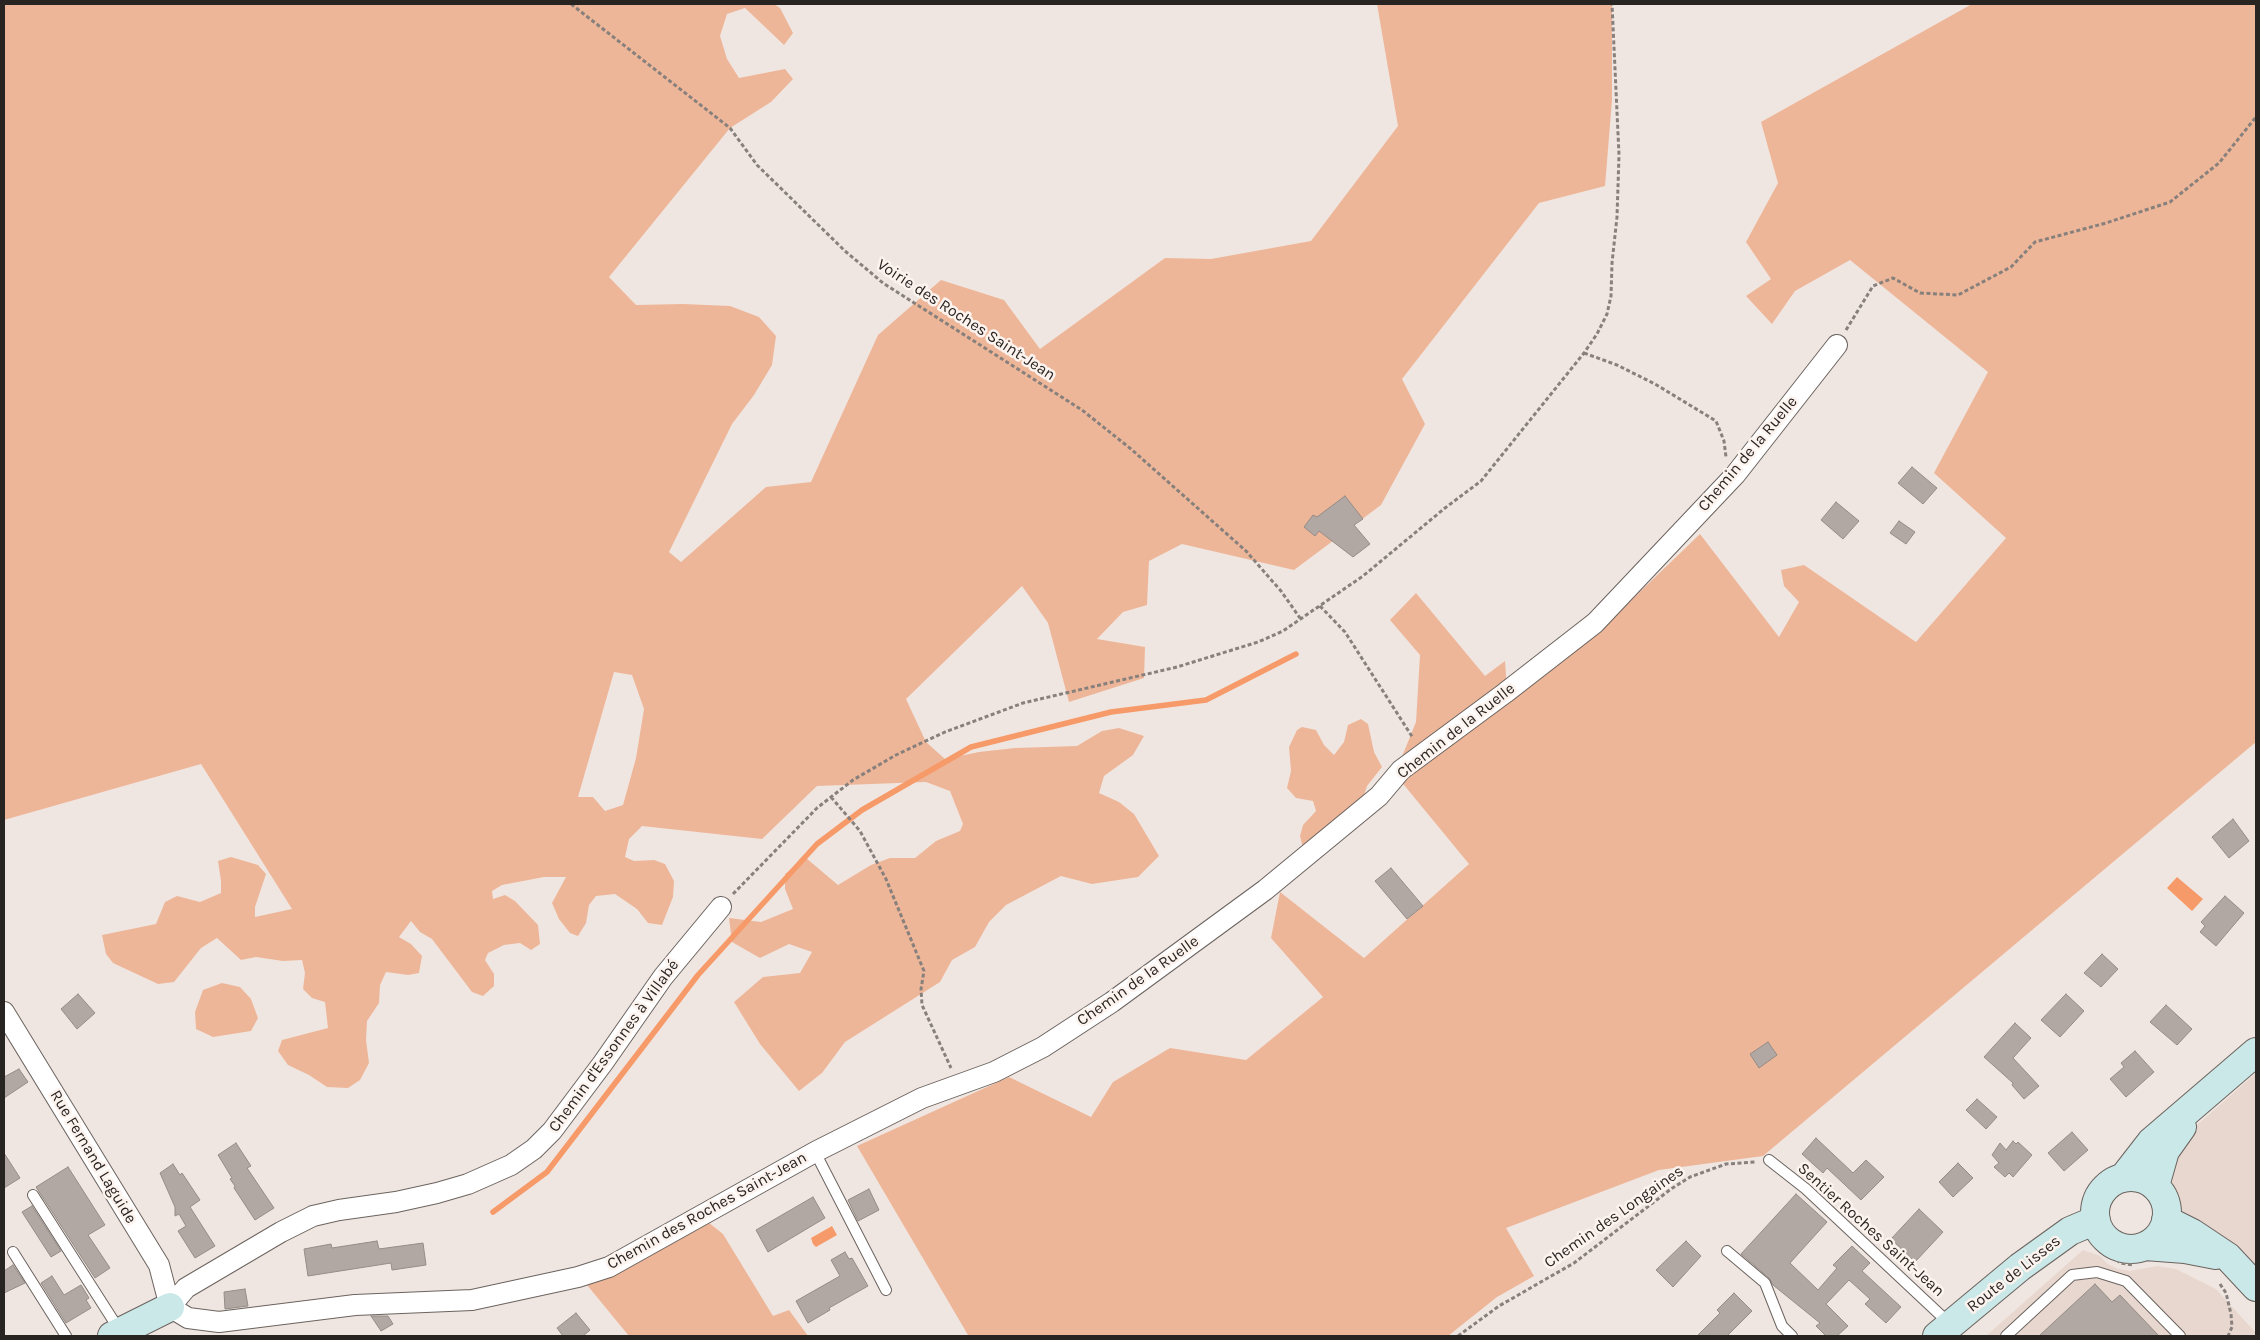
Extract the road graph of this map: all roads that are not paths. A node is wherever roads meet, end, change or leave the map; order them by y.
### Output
1 (1837, 346) road end
2 (721, 907) road end
3 (4, 1012) edge
4 (2256, 1052) edge
5 (994, 1072) joint
6 (2206, 1094) junction
7 (815, 1152) junction
8 (1768, 1160) road end
9 (2124, 1178) junction
10 (2155, 1186) junction
11 (33, 1195) dead end
12 (2096, 1220) junction
13 (2166, 1220) junction
14 (1727, 1251) dead end
15 (2127, 1251) junction
16 (13, 1252) dead end
17 (2222, 1269) junction
18 (2256, 1287) edge
19 (886, 1290) dead end
20 (170, 1307) junction
21 (1944, 1330) edge
22 (116, 1334) edge
23 (66, 1336) edge
24 (1792, 1336) edge
25 (2006, 1336) edge
26 (2180, 1336) edge

1 - 5 street, Chemin de la Ruelle
2 - 20 street, Chemin d'Essonnes à Villabé
3 - 20 street, Rue Fernand Laguide
4 - 6 street
5 - 7 street, Chemin des Roches Saint-Jean
6 - 9 street
6 - 10 street
7 - 19 lane
7 - 20 street, Chemin des Roches Saint-Jean
8 - 21 lane, Sentier Roches Saint-Jean
9 - 10 street
9 - 12 street
10 - 13 street
11 - 22 lane
12 - 15 street
12 - 21 street, Route de Lisses
13 - 15 street
13 - 17 street
14 - 24 lane
15 - 17 street
16 - 23 lane
17 - 18 street
20 - 22 street
25 - 26 lane

